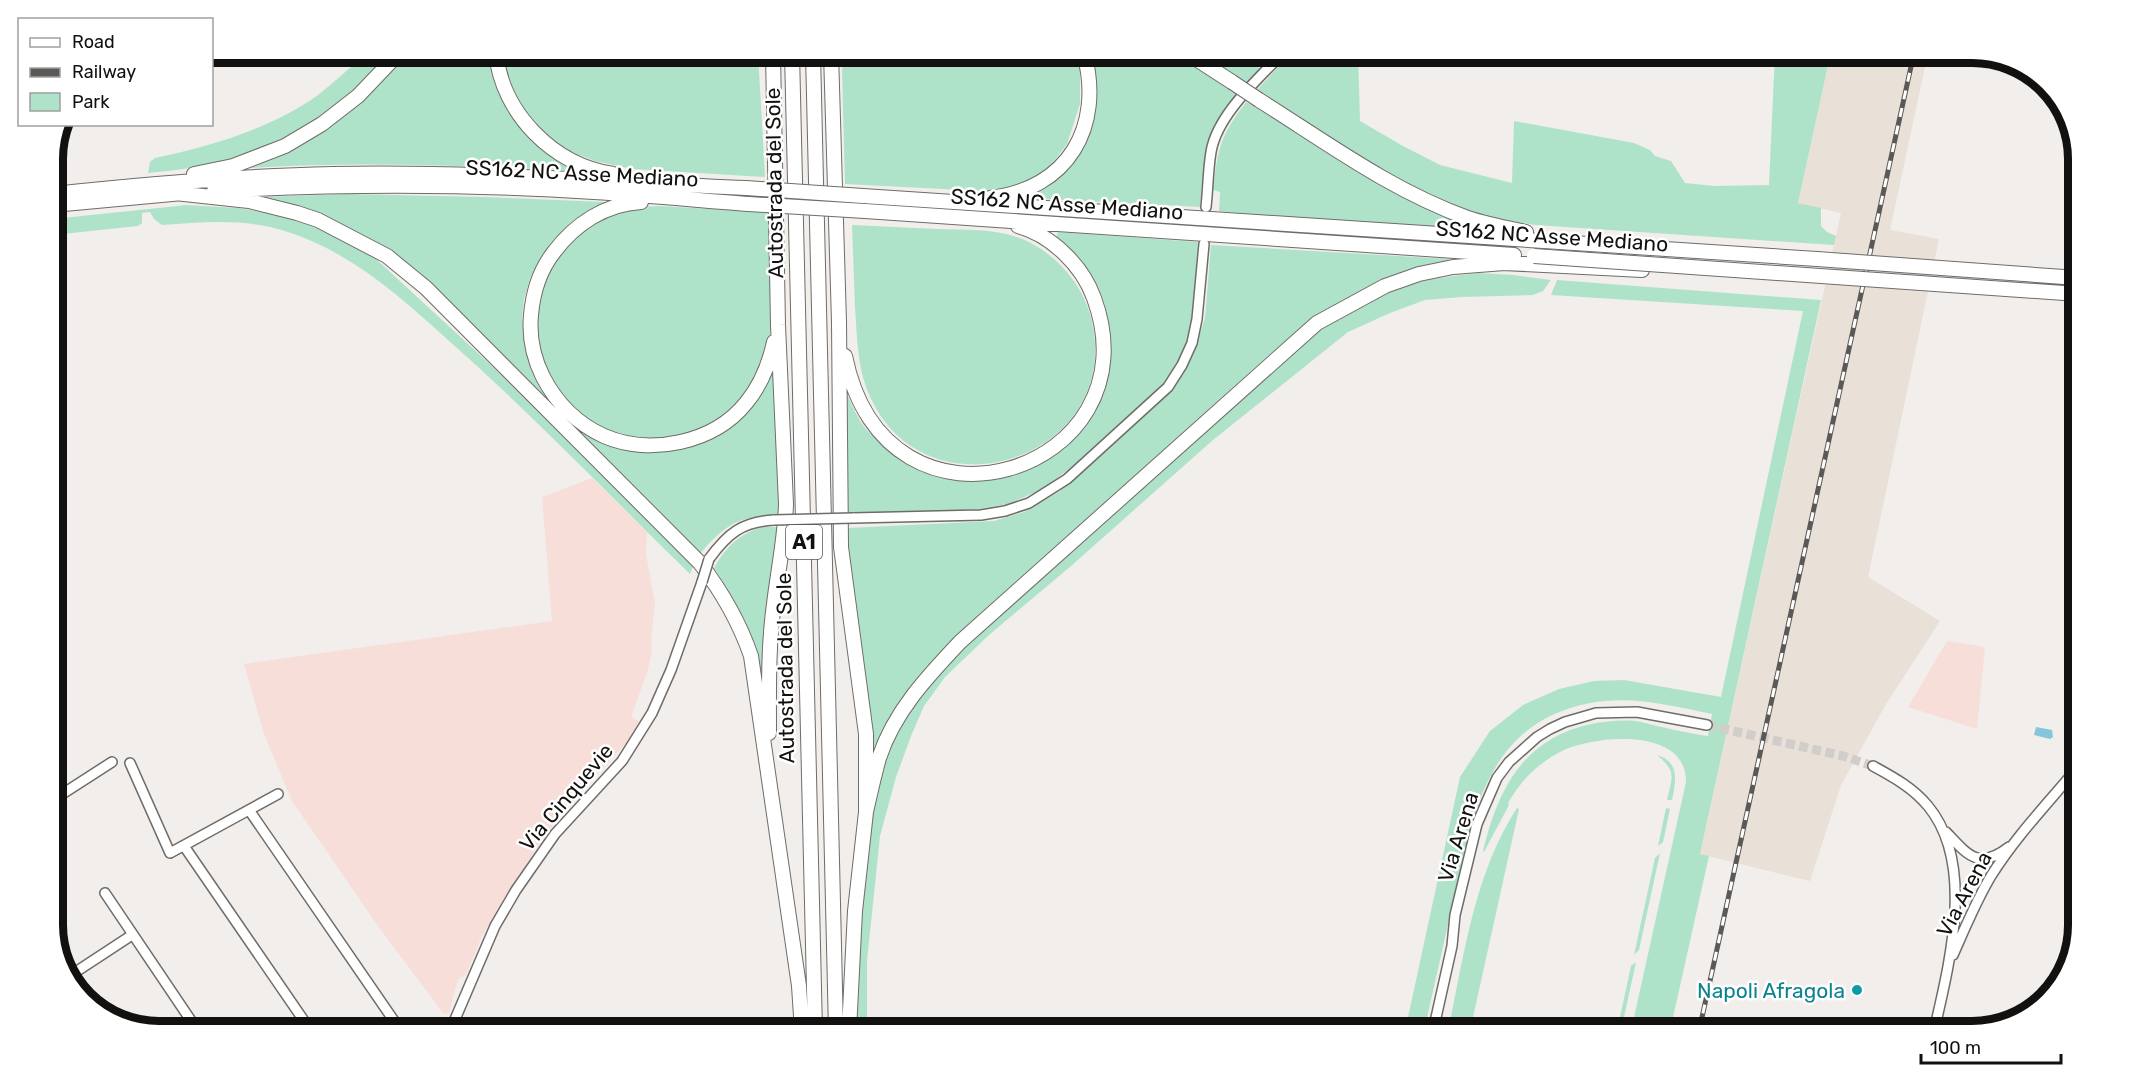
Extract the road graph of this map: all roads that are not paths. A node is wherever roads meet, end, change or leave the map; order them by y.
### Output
1 (389, 63) edge
2 (499, 63) edge
3 (772, 63) edge
4 (792, 63) edge
5 (813, 63) edge
6 (831, 63) edge
7 (837, 63) edge
8 (1086, 63) edge
9 (1204, 63) edge
10 (1273, 63) edge
11 (832, 98) junction
12 (164, 182) junction
13 (695, 185) junction
14 (63, 193) edge
15 (175, 193) junction
16 (694, 200) junction
17 (955, 202) junction
18 (63, 204) edge
19 (1206, 207) dead end
20 (998, 220) junction
21 (1533, 237) junction
22 (1204, 244) dead end
23 (1534, 260) junction
24 (2068, 277) edge
25 (2068, 293) edge
26 (839, 322) junction
27 (778, 325) junction
28 (1707, 725) tunnel mouth
29 (112, 762) dead end
30 (130, 763) dead end
31 (1873, 766) tunnel mouth
32 (2068, 779) edge
33 (770, 780) junction
34 (63, 794) edge
35 (278, 794) dead end
36 (249, 810) junction
37 (866, 812) junction
38 (1943, 830) junction
39 (2013, 843) junction
40 (184, 846) junction
41 (105, 893) dead end
42 (132, 935) junction
43 (1949, 963) junction
44 (75, 972) edge
45 (191, 1021) edge
46 (303, 1021) edge
47 (393, 1021) edge
48 (455, 1021) edge
49 (801, 1021) edge
50 (815, 1021) edge
51 (836, 1021) edge
52 (850, 1021) edge
53 (1435, 1021) edge
54 (1937, 1021) edge

1 - 12 highway
2 - 13 highway
3 - 27 highway
4 - 50 highway, Autostrada del Sole / A1
5 - 51 highway, Autostrada del Sole / A1
6 - 11 highway
7 - 11 highway
8 - 17 highway
9 - 21 highway, bridge
10 - 19 street
11 - 26 highway
12 - 13 highway, SS162 NC Asse Mediano
12 - 14 highway, SS162 NC Asse Mediano
13 - 17 highway, SS162 NC Asse Mediano, bridge
15 - 16 highway, SS162 NC Asse Mediano
15 - 18 highway, SS162 NC Asse Mediano
15 - 33 highway
16 - 20 highway, SS162 NC Asse Mediano, bridge
16 - 27 highway
17 - 21 highway, SS162 NC Asse Mediano
20 - 23 highway, SS162 NC Asse Mediano
20 - 26 highway
21 - 24 highway, SS162 NC Asse Mediano, bridge
22 - 48 street, Via Cinquevie, bridge
23 - 25 highway, SS162 NC Asse Mediano, bridge
23 - 37 highway
26 - 37 highway
27 - 33 highway
28 - 53 street, Via Arena
29 - 34 street
30 - 40 street
31 - 38 street, Via Arena
32 - 39 street, Via Arena
33 - 49 highway
35 - 36 street
36 - 40 street
36 - 47 street
37 - 52 highway
38 - 39 street, Via Arena
38 - 43 street, Via Arena
39 - 43 street, Via Arena
40 - 46 street
41 - 42 street
42 - 44 street
42 - 45 street
43 - 54 street, Via Arena

